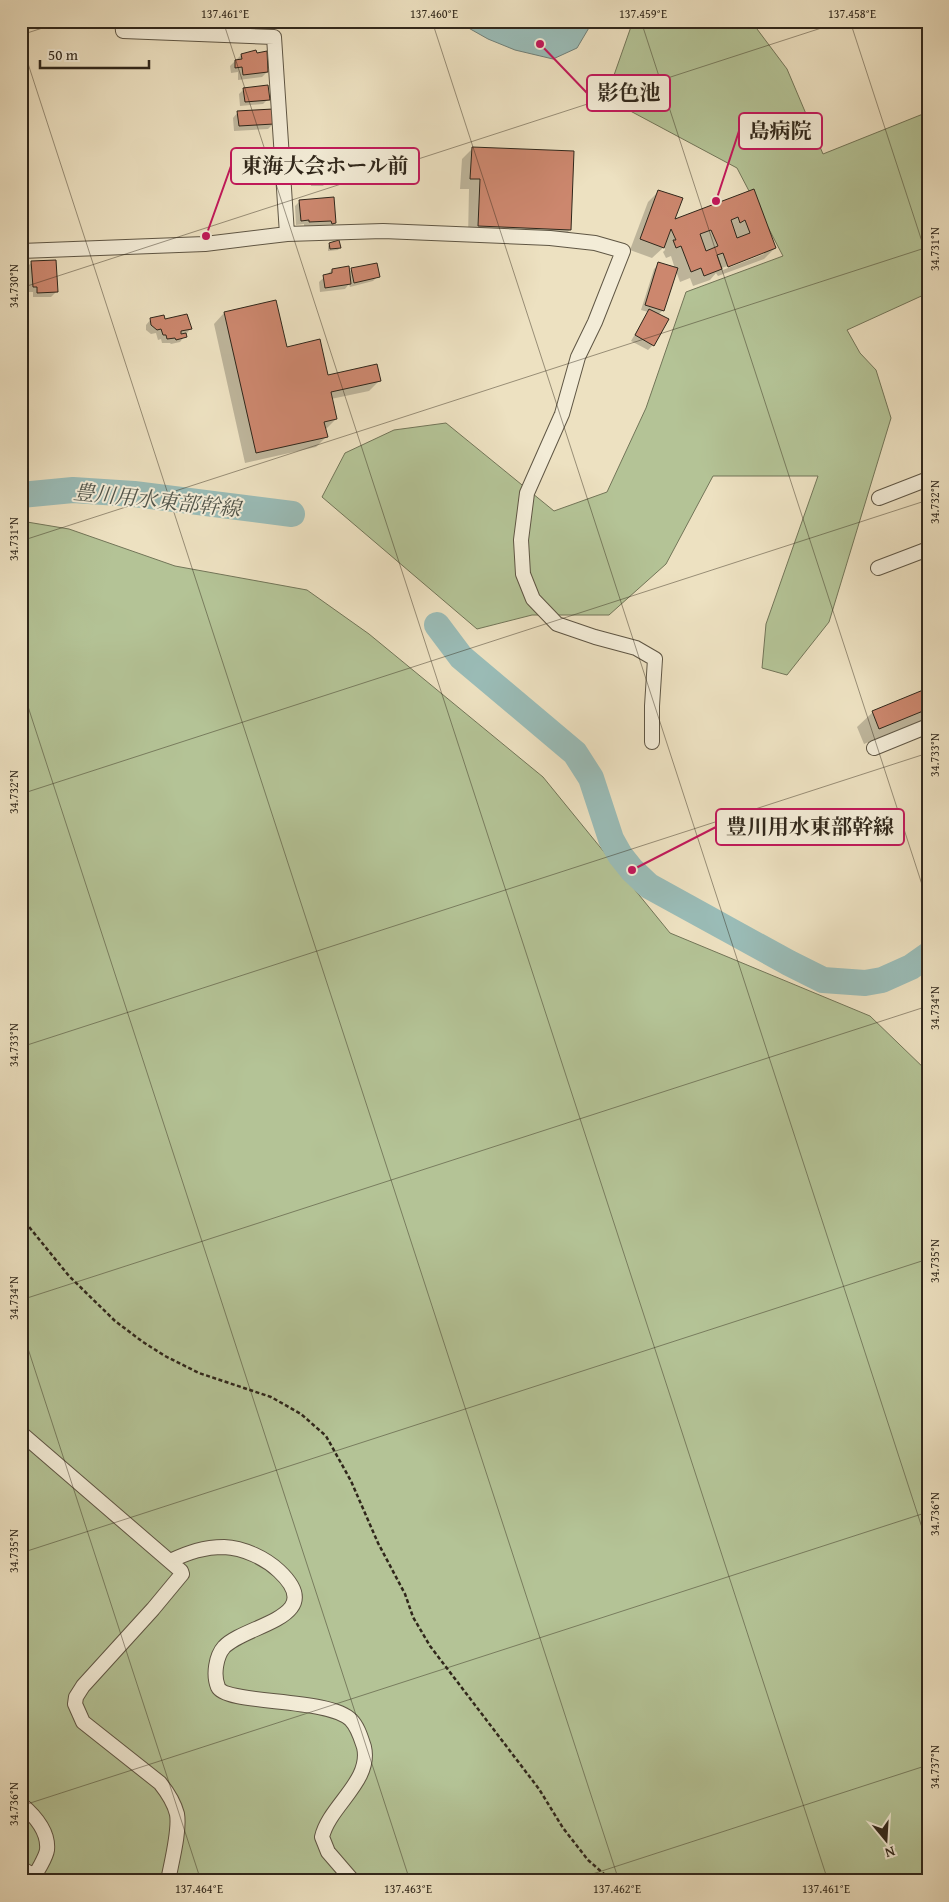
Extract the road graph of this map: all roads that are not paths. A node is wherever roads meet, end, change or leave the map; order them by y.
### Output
1 (122, 21) edge
2 (287, 234) junction
3 (21, 251) edge
4 (928, 478) edge
5 (879, 498) dead end
6 (928, 549) edge
7 (878, 568) dead end
8 (928, 726) edge
9 (652, 742) dead end
10 (874, 748) dead end
11 (21, 1433) edge
12 (170, 1561) junction
13 (21, 1804) edge
14 (21, 1868) edge
15 (33, 1878) edge
16 (168, 1881) edge
17 (352, 1881) edge

1 - 2 street
2 - 3 street
2 - 9 street
4 - 5 street
6 - 7 street
8 - 10 street
11 - 12 street
12 - 16 street
12 - 17 street
13 - 15 street
14 - 15 street

